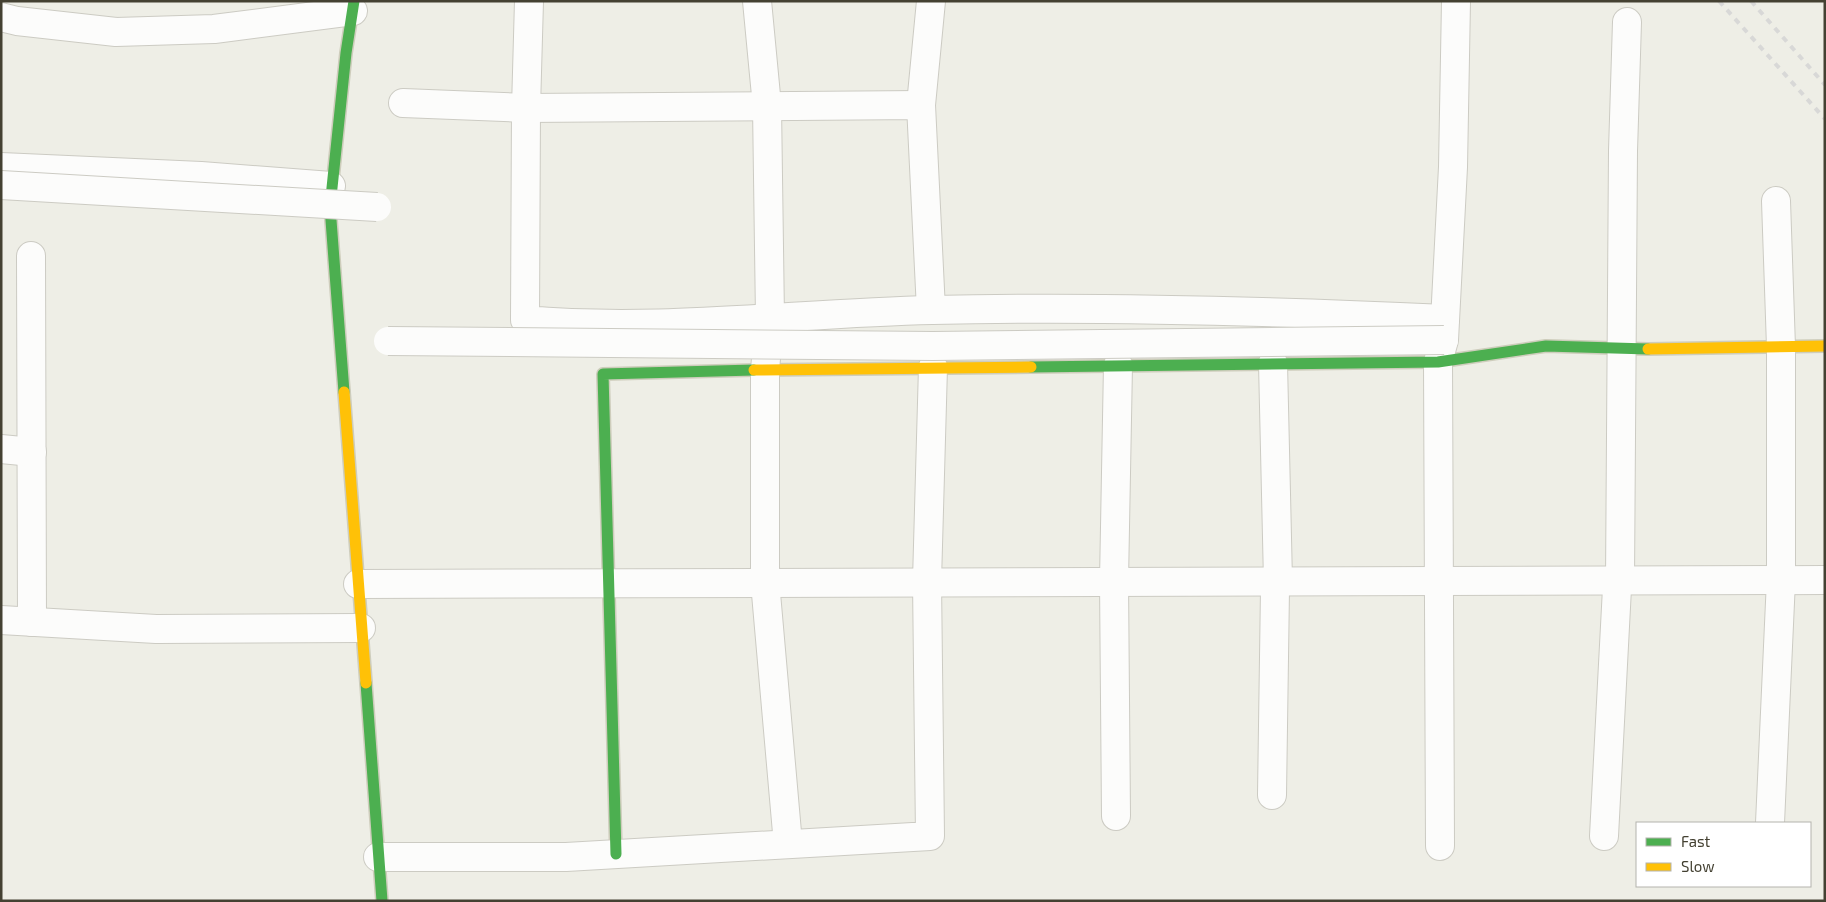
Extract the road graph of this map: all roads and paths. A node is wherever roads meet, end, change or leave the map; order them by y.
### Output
1 (529, 1) edge
2 (758, 1) edge
3 (931, 1) edge
4 (1456, 1) edge
5 (353, 6) edge
6 (1, 17) edge
7 (1627, 22) dead end
8 (403, 103) dead end
9 (921, 105) junction
10 (767, 106) junction
11 (526, 108) junction
12 (1, 167) edge
13 (1, 184) edge
14 (331, 186) junction
15 (1776, 201) dead end
16 (377, 207) dead end
17 (31, 256) dead end
18 (932, 310) junction
19 (770, 318) junction
20 (1442, 340) junction
21 (388, 341) dead end
22 (1825, 346) edge
23 (1781, 347) junction
24 (1622, 349) junction
25 (1273, 363) junction
26 (1118, 365) junction
27 (933, 367) junction
28 (765, 370) junction
29 (1, 449) edge
30 (32, 452) junction
31 (1438, 580) junction
32 (1620, 580) junction
33 (1781, 580) junction
34 (1825, 580) edge
35 (927, 581) junction
36 (1114, 581) junction
37 (1278, 581) junction
38 (608, 582) junction
39 (764, 582) junction
40 (358, 584) junction
41 (1, 620) edge
42 (32, 622) junction
43 (361, 628) junction
44 (1272, 795) dead end
45 (1116, 816) dead end
46 (1770, 822) edge
47 (1604, 836) dead end
48 (788, 844) junction
49 (1440, 846) dead end
50 (616, 854) junction
51 (378, 857) junction
52 (382, 901) edge

1 - 11 street
2 - 10 street
3 - 9 street
4 - 20 street
5 - 6 street
5 - 14 street
7 - 24 street
8 - 11 street
9 - 10 street
9 - 18 street
10 - 11 street
10 - 19 street
11 - 19 street
12 - 14 street
13 - 16 street, bridge
14 - 40 street
15 - 23 street
17 - 30 street
18 - 19 street
18 - 20 street
19 - 28 street
20 - 21 street, bridge
20 - 24 street
20 - 25 street
20 - 31 street
22 - 23 street
23 - 24 street
23 - 33 street
24 - 32 street
25 - 26 street
25 - 37 street
26 - 27 street
26 - 36 street
27 - 28 street
27 - 35 street
28 - 38 street
28 - 39 street
29 - 30 street
30 - 42 street
31 - 32 street
31 - 37 street
31 - 49 street
32 - 33 street
32 - 47 street
33 - 34 street
33 - 46 street
35 - 36 street
35 - 39 street
35 - 48 street
36 - 37 street
36 - 45 street
37 - 44 street
38 - 39 street
38 - 40 street
38 - 50 street
39 - 48 street
40 - 43 street
41 - 42 street
42 - 43 street
43 - 51 street
48 - 50 street
50 - 51 street
51 - 52 street

